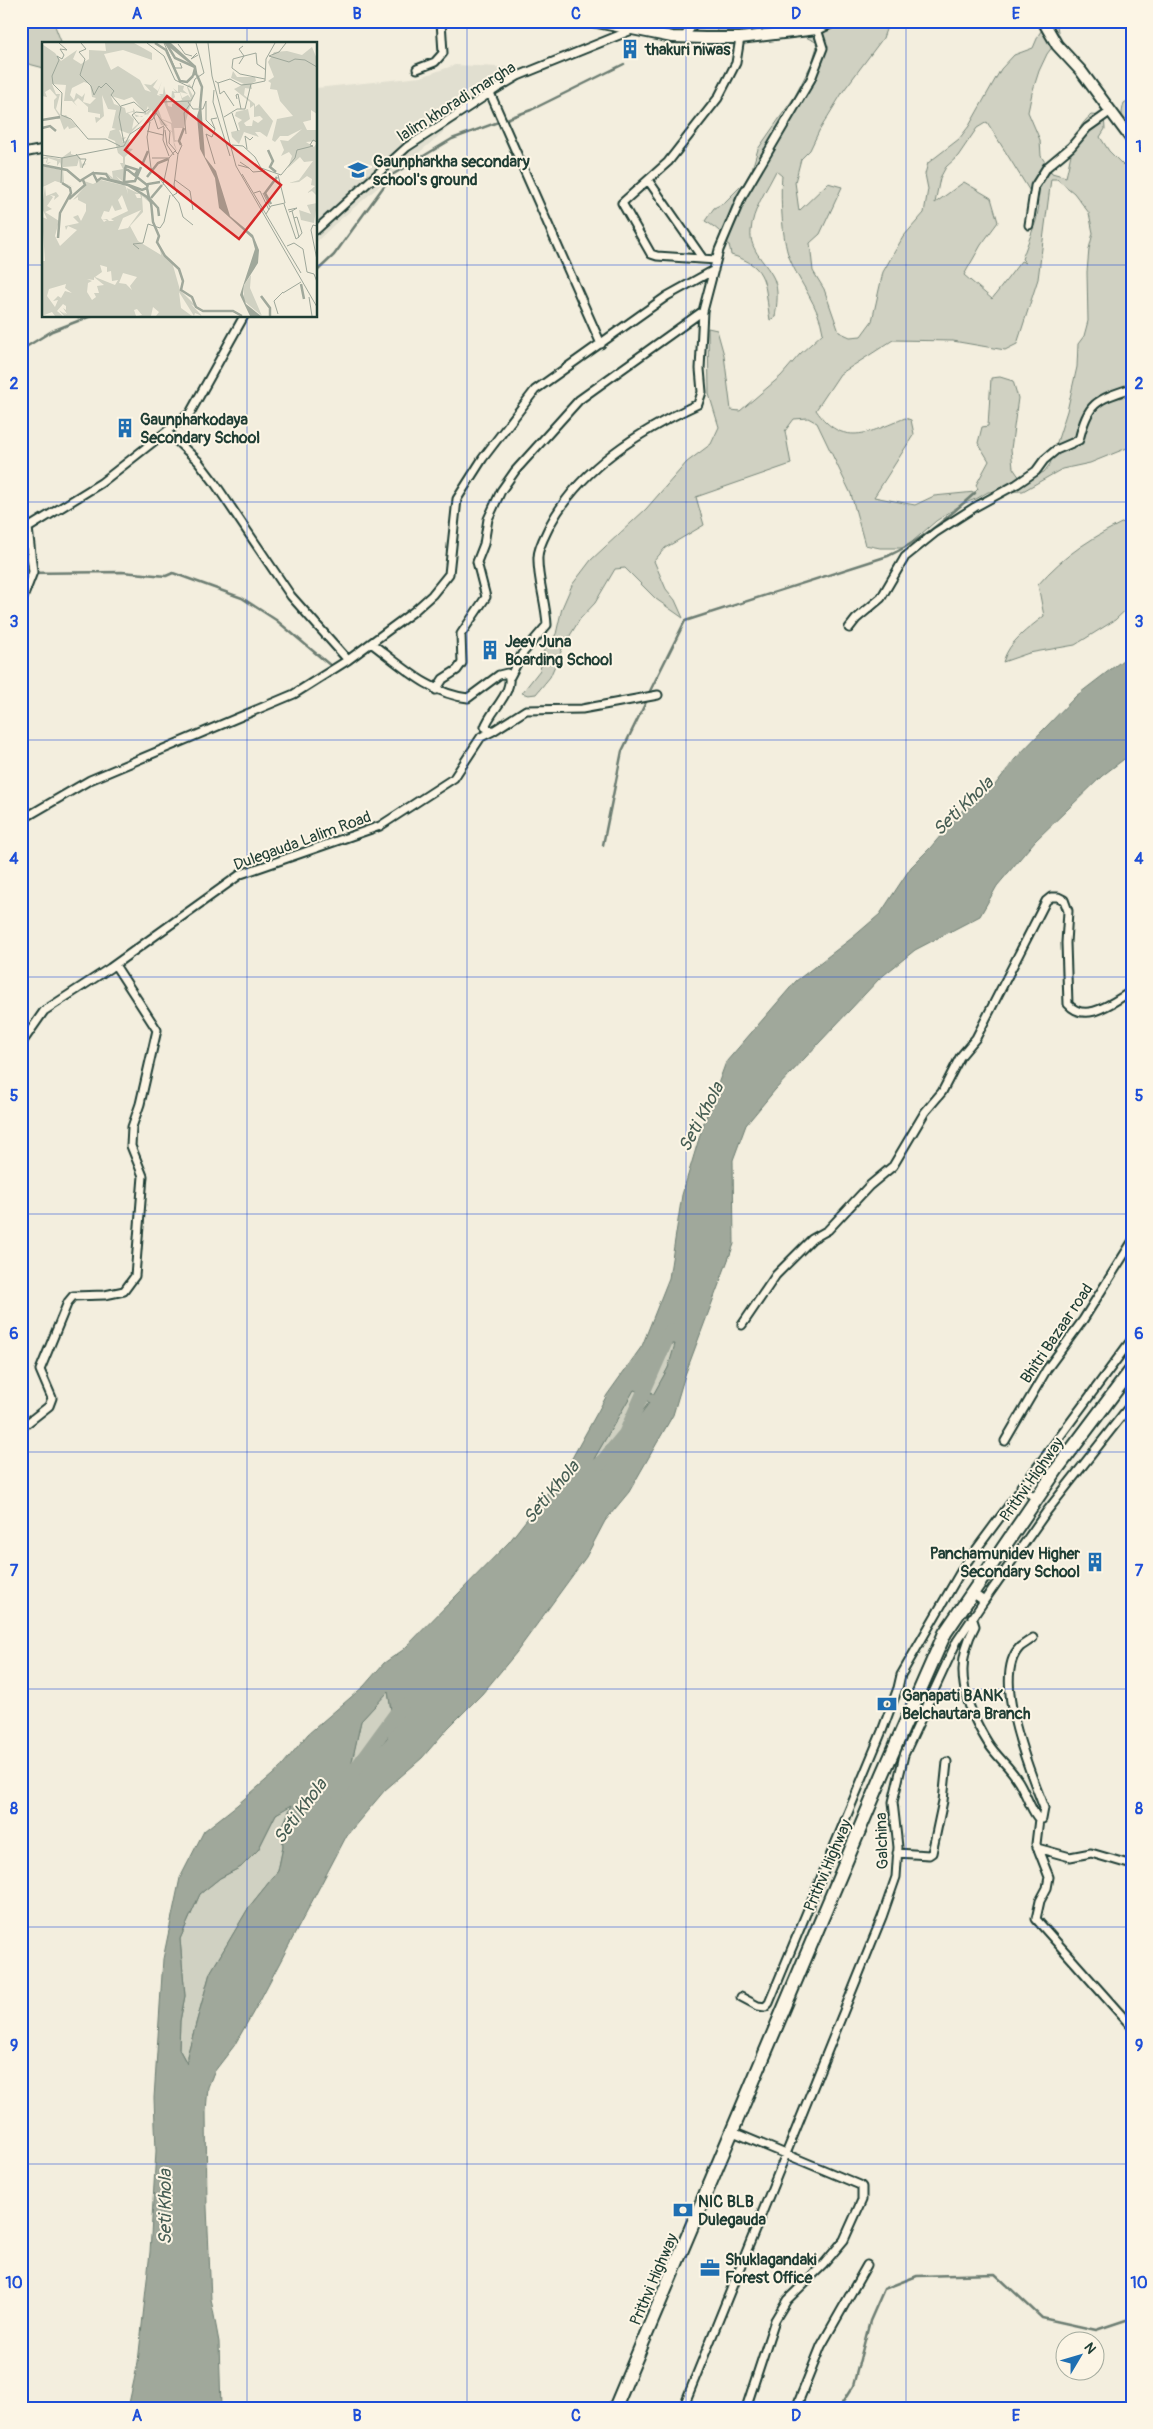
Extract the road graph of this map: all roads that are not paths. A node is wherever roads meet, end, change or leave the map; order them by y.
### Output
1 (441, 21) edge
2 (592, 21) edge
3 (696, 21) edge
4 (834, 21) edge
5 (1043, 21) edge
6 (817, 29) junction
7 (632, 30) junction
8 (684, 37) junction
9 (740, 38) junction
10 (417, 69) dead end
11 (490, 93) junction
12 (1111, 111) junction
13 (1132, 140) edge
14 (42, 148) edge
15 (21, 155) edge
16 (648, 180) junction
17 (1029, 225) dead end
18 (318, 228) edge
19 (703, 259) junction
20 (716, 260) junction
21 (714, 270) junction
22 (702, 311) junction
23 (243, 318) edge
24 (602, 344) junction
25 (1132, 388) edge
26 (168, 432) junction
27 (21, 603) edge
28 (848, 628) dead end
29 (371, 643) junction
30 (348, 660) junction
31 (510, 677) junction
32 (436, 690) junction
33 (658, 695) dead end
34 (493, 731) junction
35 (21, 820) edge
36 (114, 965) junction
37 (1132, 991) edge
38 (21, 1044) edge
39 (1132, 1242) edge
40 (742, 1325) dead end
41 (1132, 1339) edge
42 (1132, 1369) edge
43 (1132, 1403) edge
44 (21, 1428) edge
45 (1004, 1441) dead end
46 (1021, 1486) junction
47 (1036, 1499) junction
48 (971, 1592) junction
49 (984, 1601) junction
50 (972, 1617) junction
51 (1033, 1638) dead end
52 (947, 1762) dead end
53 (1039, 1819) junction
54 (1037, 1848) junction
55 (898, 1853) junction
56 (1132, 1865) edge
57 (741, 1997) dead end
58 (1132, 2027) edge
59 (733, 2132) junction
60 (786, 2156) junction
61 (867, 2265) dead end
62 (616, 2408) edge
63 (683, 2408) edge
64 (746, 2408) edge
65 (796, 2408) edge

1 - 10 street
2 - 7 street
3 - 8 street
4 - 6 street
5 - 12 street
6 - 9 street
6 - 20 street
7 - 8 street
7 - 11 street, lalim khoradi margha
8 - 9 street
9 - 16 street
11 - 18 street, lalim khoradi margha
11 - 24 street
12 - 13 street
12 - 17 street
14 - 15 street
16 - 19 street
16 - 19 street
19 - 20 street
20 - 21 street
21 - 22 street
21 - 24 street
22 - 31 street
22 - 32 street
23 - 26 street
24 - 29 street
25 - 28 street
26 - 27 street
26 - 30 street
29 - 30 street
29 - 32 street
30 - 35 street
31 - 32 street
31 - 34 street
33 - 34 street, Dulegauda Lalim Road
34 - 36 street, Dulegauda Lalim Road
36 - 38 street, Dulegauda Lalim Road
36 - 44 street
37 - 40 street
39 - 45 street, Bhitri Bazaar road
41 - 46 street
42 - 47 highway, Prithvi Highway
43 - 49 street, Galchina
46 - 47 street
46 - 57 street
47 - 48 highway, Prithvi Highway
48 - 49 street
48 - 59 highway, Prithvi Highway
49 - 50 street, Galchina
50 - 53 street
50 - 55 street, Galchina
51 - 53 street
52 - 55 street
53 - 54 street
54 - 56 street
54 - 58 street
55 - 60 street, Galchina
59 - 60 street
59 - 62 highway, Prithvi Highway
60 - 63 street, Galchina
60 - 64 street
61 - 65 street

